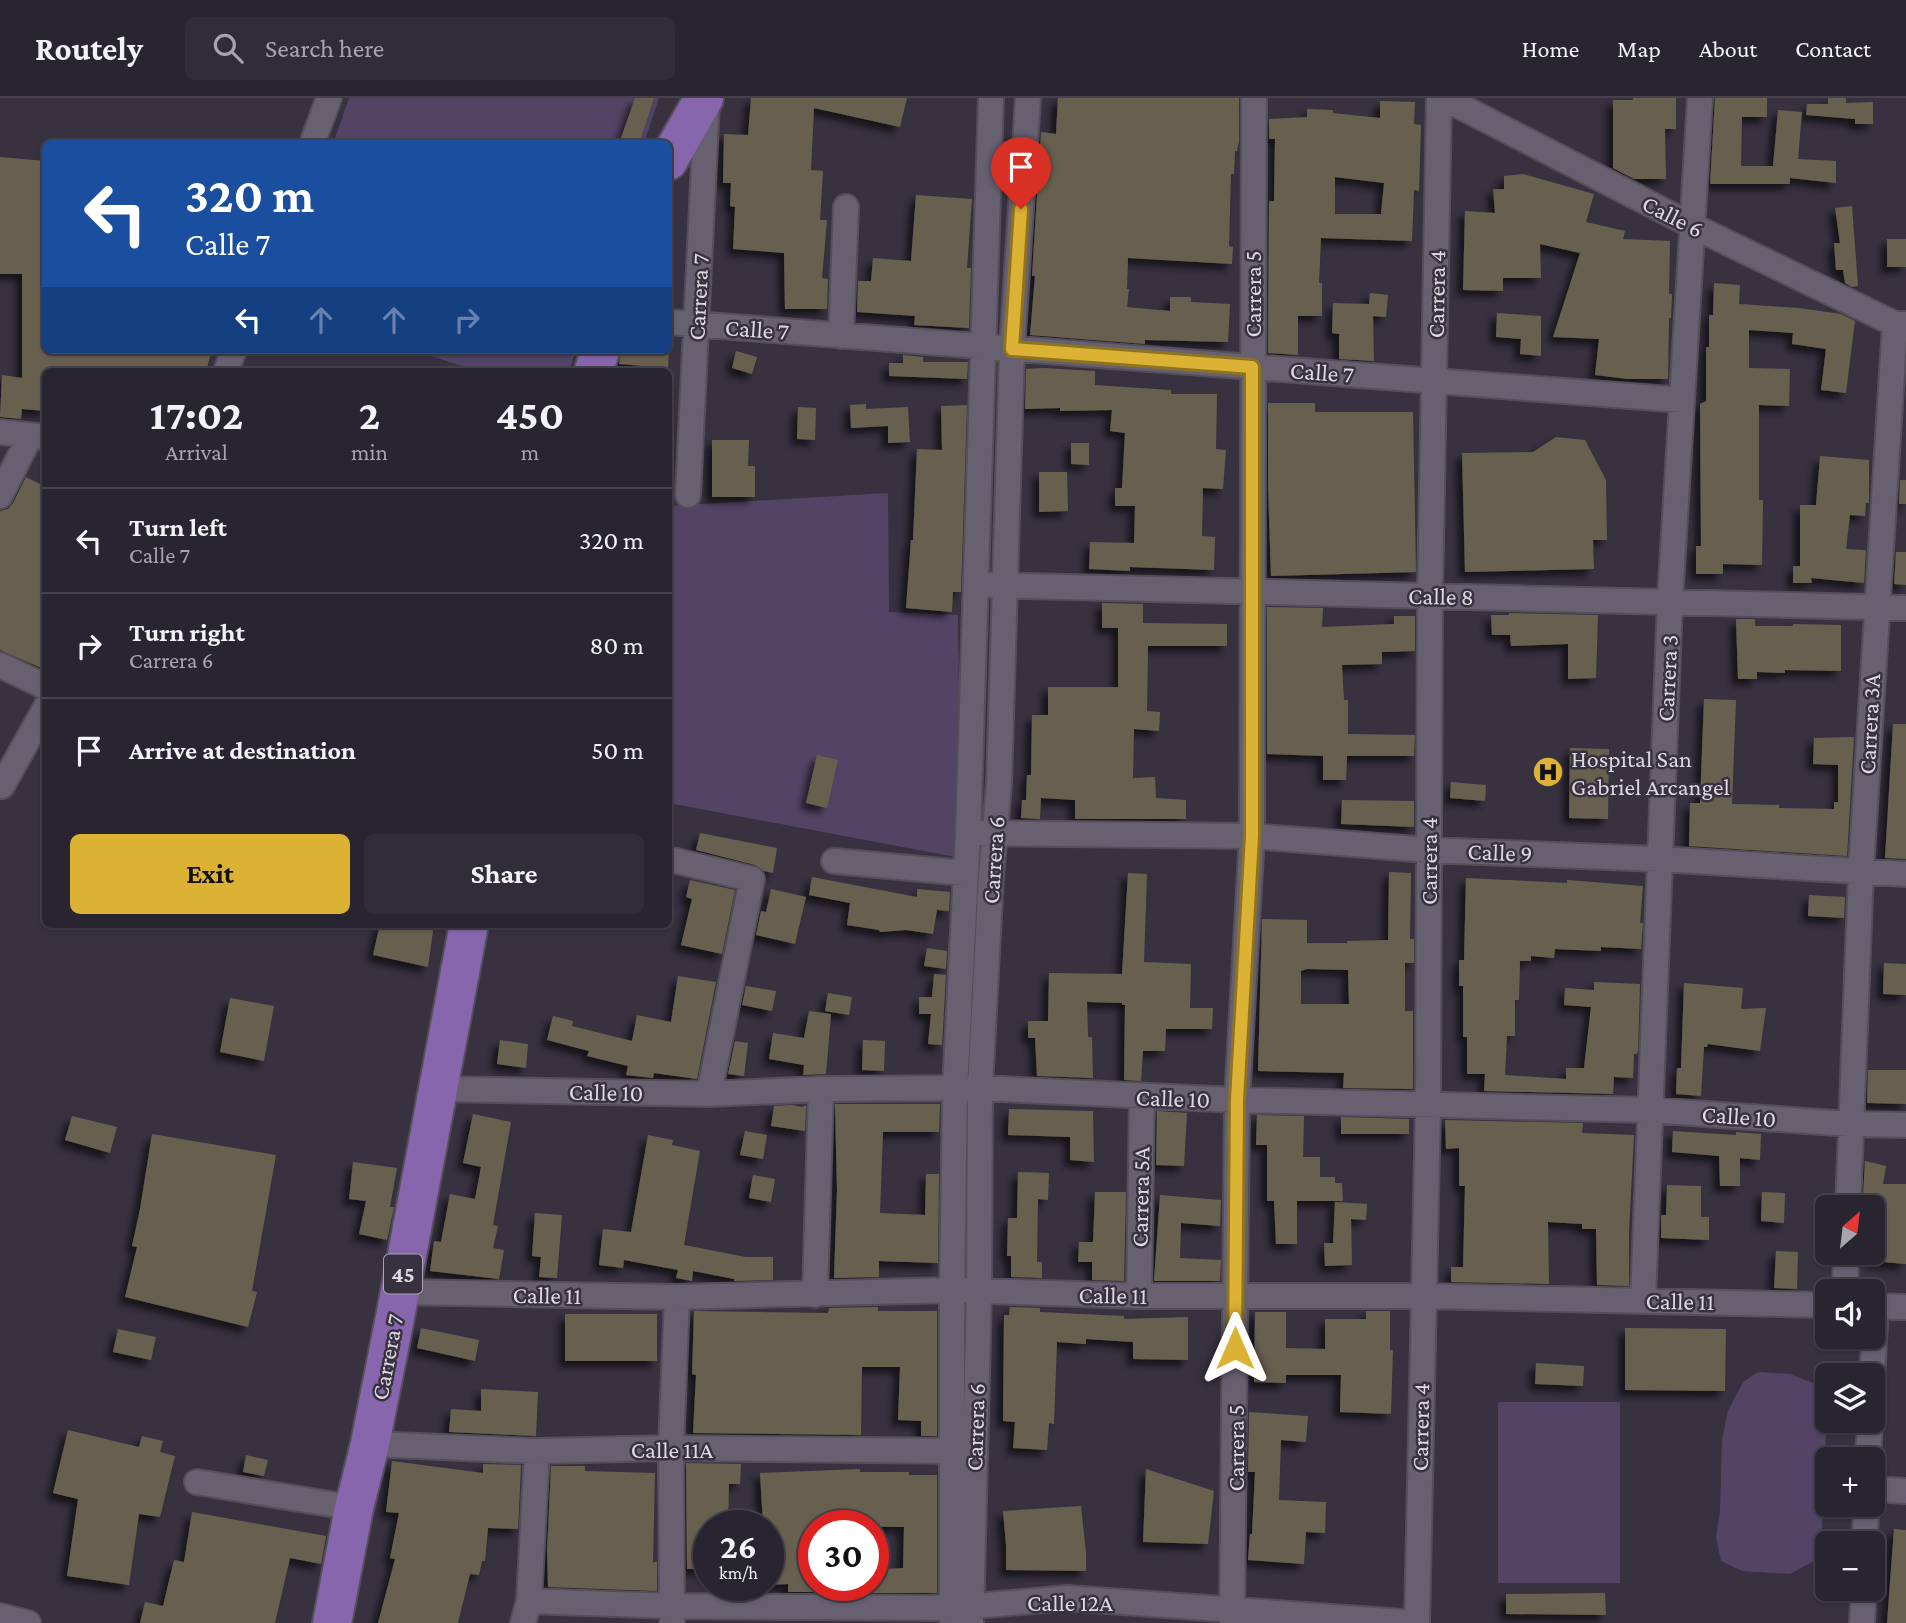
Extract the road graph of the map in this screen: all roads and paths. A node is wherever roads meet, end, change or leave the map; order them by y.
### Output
1 (329, 98) edge
2 (706, 98) edge
3 (991, 98) edge
4 (1028, 98) edge
5 (1254, 98) edge
6 (1438, 98) edge
7 (1444, 98) edge
8 (1700, 98) edge
9 (313, 140) edge
10 (672, 154) edge
11 (846, 207) dead end
12 (1691, 225) junction
13 (672, 322) edge
14 (1900, 324) edge
15 (696, 325) junction
16 (841, 336) junction
17 (984, 347) junction
18 (1012, 349) junction
19 (1252, 367) junction
20 (1435, 381) junction
21 (1682, 400) junction
22 (0, 432) edge
23 (38, 436) edge
24 (688, 495) dead end
25 (0, 496) edge
26 (975, 585) junction
27 (1004, 585) junction
28 (1252, 591) junction
29 (1430, 596) junction
30 (1670, 601) junction
31 (1876, 606) junction
32 (1906, 608) edge
33 (0, 665) edge
34 (42, 685) edge
35 (42, 714) edge
36 (2, 786) dead end
37 (968, 833) junction
38 (995, 833) junction
39 (1252, 836) junction
40 (1428, 850) junction
41 (1659, 859) junction
42 (672, 860) edge
43 (834, 861) dead end
44 (1861, 871) junction
45 (965, 873) junction
46 (1906, 874) edge
47 (468, 928) edge
48 (967, 1088) junction
49 (439, 1089) junction
50 (821, 1089) junction
51 (709, 1094) junction
52 (1142, 1097) junction
53 (1237, 1100) junction
54 (1427, 1106) junction
55 (1649, 1110) junction
56 (1850, 1124) junction
57 (1906, 1125) edge
58 (1847, 1195) edge
59 (952, 1290) junction
60 (979, 1291) junction
61 (400, 1292) junction
62 (814, 1295) junction
63 (1139, 1296) junction
64 (1236, 1296) junction
65 (1422, 1296) junction
66 (677, 1297) junction
67 (1643, 1300) junction
68 (1815, 1305) edge
69 (1885, 1306) edge
70 (1906, 1307) edge
71 (370, 1444) junction
72 (671, 1448) junction
73 (537, 1451) junction
74 (963, 1452) junction
75 (197, 1482) dead end
76 (1885, 1490) edge
77 (1906, 1491) edge
78 (354, 1508) junction
79 (1864, 1601) edge
80 (526, 1612) edge
81 (672, 1615) edge
82 (961, 1615) edge
83 (0, 1616) edge
84 (1233, 1617) edge
85 (28, 1623) edge
86 (332, 1623) edge
87 (1417, 1623) edge
88 (1863, 1623) edge

1 - 9 street
2 - 10 main road, Carrera 7
2 - 15 street, Carrera 7
3 - 17 street, Carrera 6
4 - 18 street, Carrera 6
5 - 19 street, Carrera 5
6 - 20 street, Carrera 4
7 - 12 street, Calle 6
8 - 12 street, Carrera 3
11 - 16 street
12 - 14 street, Calle 6
12 - 21 street, Carrera 3
13 - 15 street, Calle 7
14 - 31 street, Carrera 3A
15 - 16 street, Calle 7
15 - 24 street, Carrera 7
16 - 17 street, Calle 7
17 - 18 street, Calle 7
17 - 26 street, Carrera 6
18 - 19 street, Calle 7
18 - 27 street, Carrera 6
19 - 20 street, Calle 7
19 - 28 street, Carrera 5
20 - 21 street, Calle 7
20 - 29 street, Carrera 4
21 - 30 street, Carrera 3
22 - 23 street
23 - 25 street
26 - 27 street, Calle 8
26 - 37 street, Carrera 6
27 - 28 street, Calle 8
27 - 38 street, Carrera 6
28 - 29 street, Calle 8
28 - 39 street, Carrera 5
29 - 30 street, Calle 8
29 - 40 street, Carrera 4
30 - 31 street, Calle 8
30 - 41 street, Carrera 3
31 - 32 street, Calle 8
31 - 44 street, Carrera 3A
33 - 34 street
35 - 36 street
37 - 38 street, Calle 9
37 - 45 street, Carrera 6
38 - 39 street, Calle 9
38 - 48 street, Carrera 6
39 - 40 street, Calle 9
39 - 53 street, Carrera 5
40 - 41 street, Calle 9
40 - 54 street, Carrera 4
41 - 44 street, Calle 9
41 - 55 street, Carrera 3
42 - 51 street
43 - 45 street
44 - 46 street, Calle 9
44 - 56 street, Carrera 3A
45 - 48 street, Carrera 6
47 - 49 main road, Carrera 7 / 45
48 - 50 street, Calle 10
48 - 52 street, Calle 10
48 - 59 street, Carrera 6
48 - 60 street, Carrera 6
49 - 51 street, Calle 10
49 - 61 main road, Carrera 7 / 45
50 - 51 street, Calle 10
50 - 62 street
52 - 53 street, Calle 10
52 - 63 street, Carrera 5A
53 - 54 street, Calle 10
53 - 64 street, Carrera 5
54 - 55 street, Calle 10
54 - 65 street, Carrera 4
55 - 56 street, Calle 10
55 - 67 street, Carrera 3
56 - 57 street, Calle 10
56 - 58 street, Carrera 3A
59 - 60 street, Calle 11
59 - 62 street, Calle 11
59 - 74 street, Carrera 6
60 - 63 street, Calle 11
60 - 74 street, Carrera 6
61 - 66 street, Calle 11
61 - 71 main road, Carrera 7 / 45
62 - 66 street, Calle 11
63 - 64 street, Calle 11
64 - 65 street, Calle 11
64 - 84 street, Carrera 5
65 - 67 street, Calle 11
65 - 87 street, Carrera 4
66 - 72 street
67 - 68 street, Calle 11
69 - 70 street
71 - 73 street, Calle 11A
71 - 78 main road, Carrera 7 / 45
72 - 73 street, Calle 11A
72 - 74 street, Calle 11A
72 - 81 street
73 - 80 street
74 - 82 street, Carrera 6
75 - 78 street
76 - 77 street
78 - 86 main road, Carrera 7 / 45
79 - 88 street
80 - 81 street, Calle 12A
81 - 82 street, Calle 12A
82 - 84 street, Calle 12A
83 - 85 street
84 - 87 street, Calle 12A

